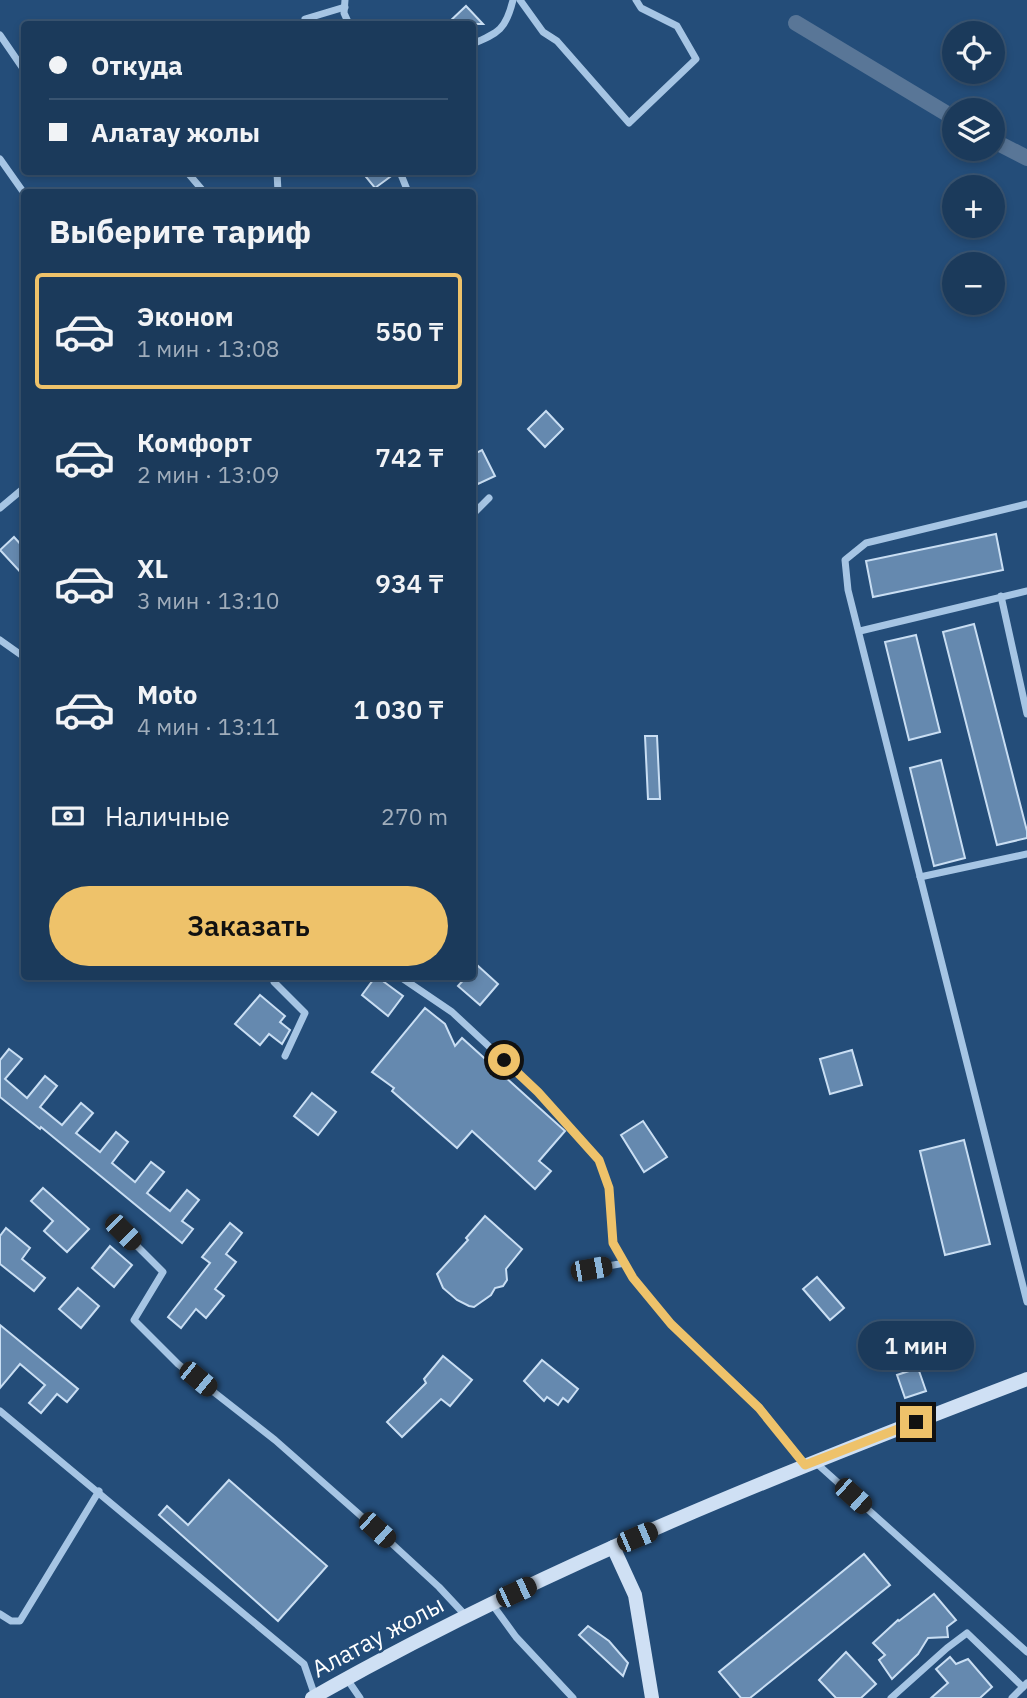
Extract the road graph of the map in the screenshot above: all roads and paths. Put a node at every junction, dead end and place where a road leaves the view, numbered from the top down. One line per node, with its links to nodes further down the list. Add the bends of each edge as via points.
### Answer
1 (513, 0): 7 (street, via 498,34)
2 (520, 0): 3 (street, via 543,32 557,41 629,123 696,59 677,26 641,8)
3 (636, 0)
4 (345, 4): 5 (street)
5 (305, 19)
6 (0, 35): 8 (street)
7 (476, 42)
8 (21, 66)
9 (0, 159): 11 (street)
10 (190, 175): 12 (street)
11 (21, 189)
12 (201, 189)
13 (21, 490): 16 (street)
14 (489, 498): 17 (street)
15 (1027, 504): 20 (street, via 866,543 845,560)
16 (0, 508)
17 (476, 511)
18 (1027, 591): 19 (street)
19 (1001, 596): 20 (street); 23 (street)
20 (860, 631): 25 (street)
21 (0, 640): 22 (street)
22 (21, 655)
23 (1027, 714)
24 (1027, 854): 25 (street)
25 (920, 877): 32 (street)
26 (275, 980): 28 (street, via 305,1013)
27 (405, 980): 30 (street, via 452,1012 538,1092 599,1160 609,1188 613,1243)
28 (285, 1056)
29 (123, 1232): 40 (street, via 163,1272 134,1320 178,1364 275,1440 367,1521)
30 (625, 1263): 31 (street); 35 (street, via 671,1324)
31 (591, 1269)
32 (1027, 1302)
33 (1027, 1379): 35 (main road)
34 (0, 1411): 36 (street)
35 (810, 1463): 37 (main road); 41 (street)
36 (99, 1492): 39 (street, via 20,1621); 44 (street, via 303,1664)
37 (613, 1547): 38 (main road); 48 (main road, via 635,1595)
38 (492, 1604): 40 (main road, Алатау жолы); 47 (street)
39 (0, 1614)
40 (466, 1616): 42 (main road, Алатау жолы)
41 (1027, 1652)
42 (346, 1678): 44 (main road, Алатау жолы); 46 (street)
43 (1025, 1685): 45 (street); 49 (street, via 967,1633)
44 (314, 1697)
45 (1014, 1697)
46 (360, 1698)
47 (573, 1698)
48 (652, 1698)
49 (891, 1698)

